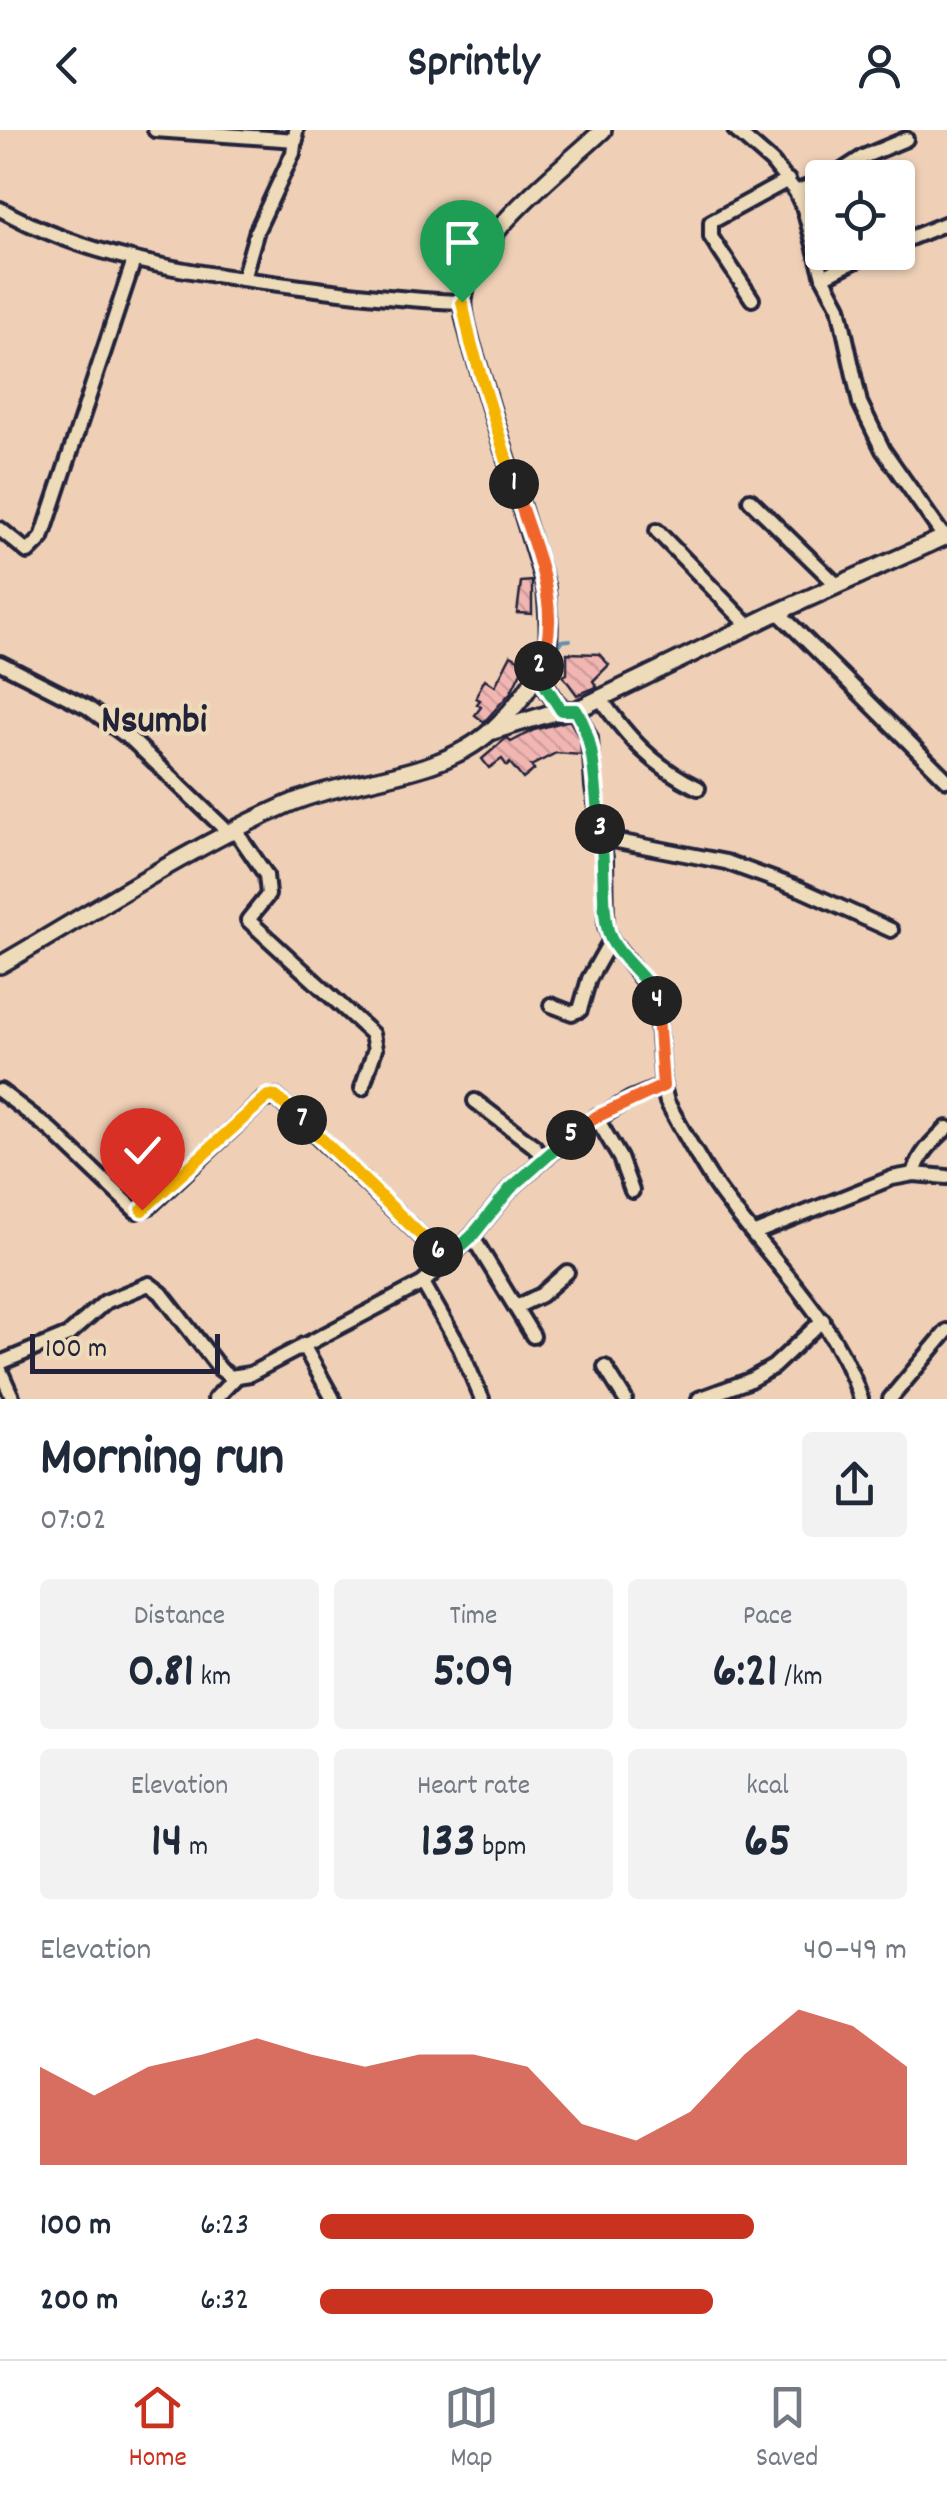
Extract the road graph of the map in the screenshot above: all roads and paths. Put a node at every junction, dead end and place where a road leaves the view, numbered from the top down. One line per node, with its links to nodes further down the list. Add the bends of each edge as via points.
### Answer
1 (155, 130): 4 (street)
2 (603, 130): 17 (street, via 495,231 469,270)
3 (735, 130): 8 (street)
4 (296, 135): 15 (street)
5 (906, 140): 6 (street)
6 (859, 160)
7 (805, 184): 8 (street)
8 (792, 186): 14 (street); 16 (street, via 711,222 711,237)
9 (0, 209): 12 (street, via 56,236)
10 (947, 223): 11 (street)
11 (915, 236)
12 (134, 260): 15 (street); 19 (street, via 42,538 28,552)
13 (836, 270): 14 (street)
14 (823, 276): 21 (street, via 840,307 860,403 883,450)
15 (242, 280): 17 (street)
16 (752, 299)
17 (462, 302): 26 (street, via 546,588 549,627)
18 (750, 500): 22 (street)
19 (0, 529)
20 (657, 530): 24 (street)
21 (945, 537): 22 (street)
22 (837, 585): 23 (street)
23 (778, 612): 24 (street); 30 (street)
24 (749, 626): 27 (street)
25 (0, 664): 32 (street, via 87,707)
26 (536, 671): 28 (street); 29 (street)
27 (600, 698): 28 (street); 31 (street, via 649,759)
28 (568, 710): 29 (street); 33 (street, via 590,738)
29 (490, 732): 32 (street, via 459,754 329,788)
30 (947, 780)
31 (698, 788)
32 (233, 832): 36 (street); 39 (street, via 266,875 268,895 248,920 372,1034 375,1049)
33 (602, 838): 34 (street, via 726,862); 35 (street)
34 (891, 930)
35 (611, 940): 37 (street, via 580,1010); 38 (street, via 656,997)
36 (0, 965)
37 (550, 1005)
38 (663, 1086): 42 (street); 48 (street, via 719,1190)
39 (362, 1088)
40 (0, 1091): 50 (street, via 136,1211 150,1206 263,1100 276,1097)
41 (475, 1101): 44 (street)
42 (596, 1117): 44 (street); 47 (street)
43 (947, 1128): 45 (street, via 927,1147)
44 (543, 1158): 49 (street)
45 (914, 1174): 46 (street); 48 (street)
46 (947, 1177)
47 (632, 1191)
48 (756, 1233): 54 (street)
49 (472, 1236): 50 (street); 53 (street)
50 (446, 1260): 52 (street)
51 (567, 1272): 53 (street)
52 (423, 1283): 57 (street); 64 (street)
53 (516, 1307): 56 (street)
54 (822, 1320): 66 (street, via 773,1368); 67 (street)
55 (947, 1331): 68 (street)
56 (532, 1336)
57 (303, 1345): 60 (street); 63 (street)
58 (0, 1367): 60 (street, via 68,1335 105,1302 149,1284 220,1370); 61 (street)
59 (605, 1367): 65 (street)
60 (237, 1376): 62 (street)
61 (13, 1399)
62 (215, 1399)
63 (333, 1399)
64 (482, 1399)
65 (626, 1399)
66 (699, 1399)
67 (861, 1399)
68 (890, 1399)

